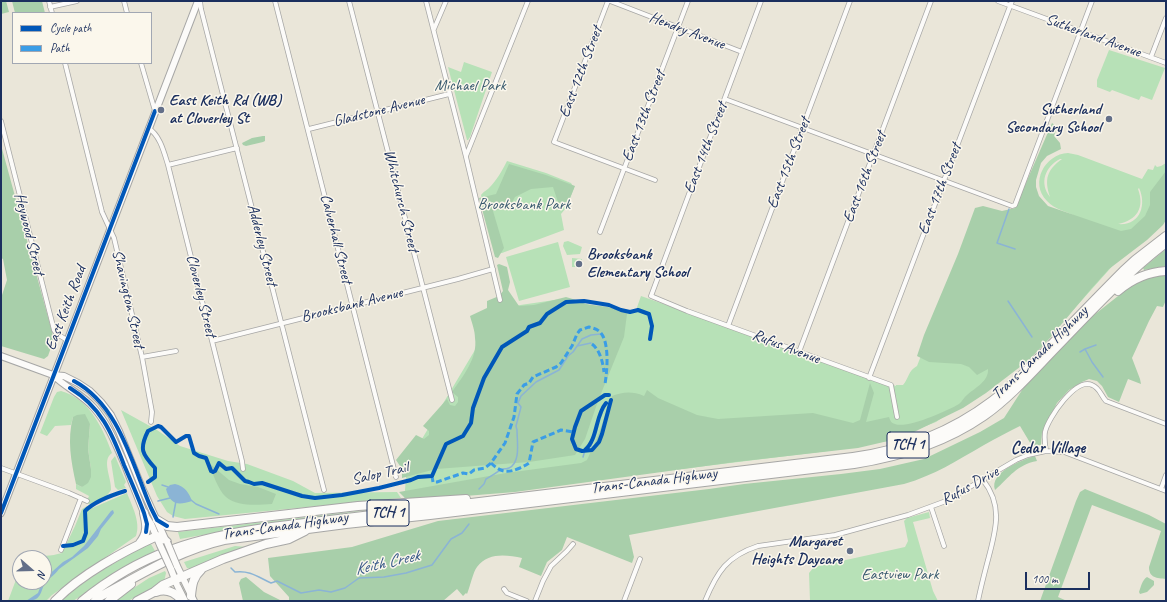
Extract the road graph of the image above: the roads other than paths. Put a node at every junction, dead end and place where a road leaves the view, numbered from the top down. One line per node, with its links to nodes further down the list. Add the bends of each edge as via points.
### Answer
1 (49, 1): 18 (street)
2 (77, 1): 18 (street)
3 (124, 1): 20 (street)
4 (199, 1): 32 (main road, East Keith Road); 38 (street, Adderley Street)
5 (275, 1): 36 (street, Calverhall Street)
6 (349, 1): 33 (street, Whitchurch Street)
7 (426, 1): 23 (street)
8 (446, 1): 23 (street)
9 (528, 1): 40 (street)
10 (609, 1): 22 (street, Hendry Avenue); 42 (street, East 12th Street, via 554,142)
11 (688, 1): 22 (street, East 13th Street)
12 (761, 1): 25 (street, East 14th Street)
13 (850, 1): 37 (street, East 15th Street)
14 (931, 1): 39 (street, East 16th Street)
15 (998, 1): 17 (street, Sutherland Avenue)
16 (1092, 1): 24 (street)
17 (1011, 3): 24 (street, Sutherland Avenue); 44 (street, East 17th Street)
18 (50, 7): 19 (street)
19 (52, 12)
20 (127, 12)
21 (1166, 18): 26 (street)
22 (678, 28): 25 (street, Hendry Avenue); 42 (street, East 13th Street)
23 (434, 30): 30 (street)
24 (1081, 31): 26 (street, Sutherland Avenue); 44 (street, via 1015,205)
25 (742, 52): 31 (street, East 14th Street)
26 (1151, 57): 27 (street, Sutherland Avenue)
27 (1166, 63)
28 (65, 64): 45 (street, Shavington Street, via 102,212)
29 (141, 64): 32 (street)
30 (449, 94): 33 (street, Gladstone Avenue); 40 (street)
31 (725, 99): 37 (street); 54 (street, East 14th Street)
32 (155, 111): 35 (main road, East Keith Road)
33 (378, 111): 36 (street, Gladstone Avenue); 53 (street, Whitchurch Street)
34 (1, 121): 60 (street, Heywood Street, via 54,330)
35 (148, 128): 41 (street, Cloverley Street, via 162,146); 45 (main road, East Keith Road)
36 (309, 129): 56 (street, Calverhall Street)
37 (803, 129): 39 (street); 59 (street, East 15th Street)
38 (237, 148): 41 (street); 58 (street, Adderley Street)
39 (873, 155): 44 (street); 63 (street, East 16th Street)
40 (466, 157): 51 (street)
41 (168, 164): 61 (street, Cloverley Street)
42 (624, 169): 43 (street); 46 (street, East 13th Street)
43 (655, 180)
44 (943, 181): 67 (street, East 17th Street)
45 (110, 228): 60 (main road, East Keith Road); 65 (street, Shavington Street)
46 (600, 232)
47 (1166, 232): 50 (highway)
48 (1166, 236): 50 (highway, Trans-Canada Highway / TCH 1)
49 (1166, 243): 57 (highway, Trans-Canada Highway / TCH 1, via 1139,264)
50 (1136, 260): 83 (highway, Trans-Canada Highway / TCH 1, via 1004,392 956,425 916,443 885,452 858,456)
51 (493, 268): 53 (street, Brooksbank Avenue); 55 (street)
52 (1166, 271): 57 (highway, via 1132,281)
53 (423, 288): 56 (street, Brooksbank Avenue); 68 (street, Whitchurch Street)
54 (650, 296): 59 (street, Rufus Avenue)
55 (500, 300)
56 (352, 305): 58 (street, Brooksbank Avenue); 77 (street, Calverhall Street)
57 (1091, 313): 89 (highway, Trans-Canada Highway / TCH 1, via 1019,386 990,411 947,437 902,454 854,464)
58 (282, 323): 61 (street, Brooksbank Avenue); 80 (street, Adderley Street)
59 (728, 326): 63 (street, Rufus Avenue)
60 (67, 340): 66 (main road, East Keith Road)
61 (212, 341): 74 (street, Cloverley Street)
62 (176, 351): 65 (street)
63 (799, 352): 67 (street, Rufus Avenue)
64 (1, 356): 66 (main road)
65 (142, 357): 70 (street, Shavington Street, via 152,412)
66 (54, 375): 75 (main road, East Keith Road); 87 (main road, via 62,384 87,401 105,422); 88 (main road, via 64,376 90,391 111,415)
67 (869, 378): 69 (street, Rufus Avenue, via 891,385)
68 (452, 400)
69 (897, 417)
70 (151, 422)
71 (1166, 424): 72 (street, via 1106,401 1095,386 1084,384 1063,401 1050,420 1045,434)
72 (1046, 451): 78 (street, Rufus Drive, via 1016,460); 79 (street, Rufus Drive, via 1064,452)
73 (1, 468): 75 (street)
74 (243, 469)
75 (16, 474): 82 (street); 86 (main road, East Keith Road)
76 (1166, 475): 79 (street)
77 (396, 477)
78 (983, 480): 85 (street, Rufus Drive); 112 (street, via 991,492 995,505 996,527)
79 (1161, 488): 81 (street, Rufus Drive)
80 (324, 490)
81 (1166, 491)
82 (81, 498): 84 (street); 95 (street)
83 (505, 499): 88 (highway, via 484,497 358,506 177,528); 104 (highway, Trans-Canada Highway / TCH 1, via 272,527 207,538 142,562 112,579)
84 (87, 501)
85 (931, 507): 94 (street, Rufus Drive); 111 (street, Rufus Drive, via 835,535 750,549 728,561)
86 (1, 513)
87 (144, 514): 90 (main road); 91 (highway, via 146,532)
88 (157, 520): 92 (main road)
89 (311, 528): 97 (highway, via 289,539 242,552); 98 (highway, Trans-Canada Highway / TCH 1, via 209,543)
90 (157, 536): 91 (highway); 92 (highway, via 162,538)
91 (140, 543): 103 (highway, via 83,577)
92 (164, 544): 99 (main road, bridge, via 177,566); 99 (main road, bridge, via 171,569)
93 (573, 544): 109 (street, via 551,566)
94 (944, 546)
95 (62, 550)
96 (640, 559): 110 (street)
97 (203, 568): 99 (highway); 102 (highway, via 196,575)
98 (149, 570): 105 (highway, TCH 1); 106 (highway)
99 (179, 578): 101 (highway); 102 (main road, via 177,585)
100 (504, 589): 108 (street, via 506,593)
101 (154, 592): 102 (highway, via 167,590); 107 (highway)
102 (188, 600)
103 (55, 601)
104 (82, 601)
105 (95, 601)
106 (109, 601)
107 (137, 601)
108 (527, 601)
109 (535, 601)
110 (624, 601)
111 (705, 601)
112 (978, 601)

